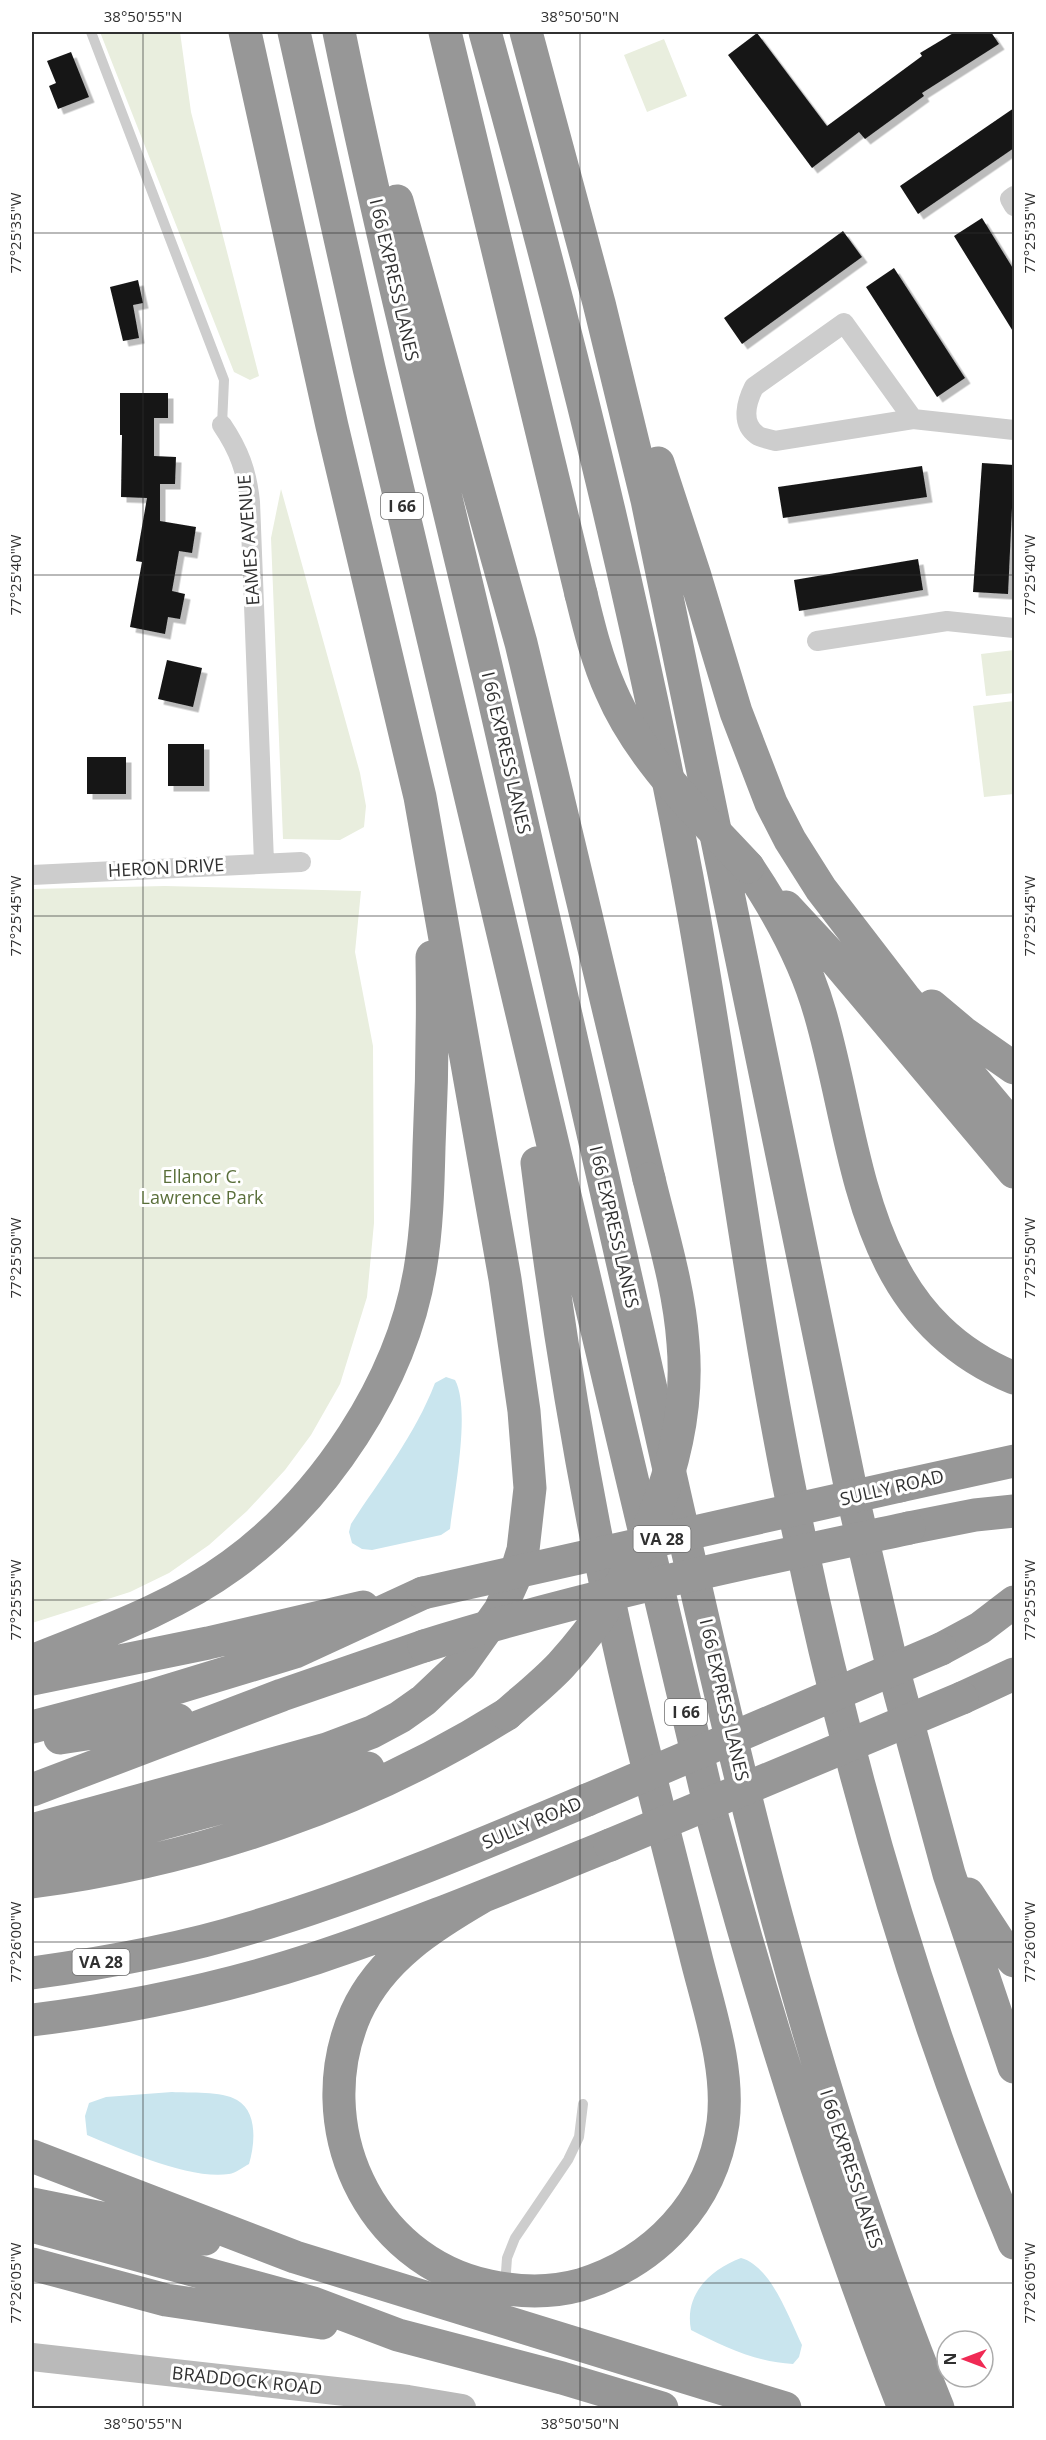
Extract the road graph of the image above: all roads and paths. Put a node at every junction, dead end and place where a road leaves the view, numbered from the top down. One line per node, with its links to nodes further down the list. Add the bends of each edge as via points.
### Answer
1 (91, 32): 14 (lane, EAMES AVENUE, via 224,380)
2 (245, 32): 18 (highway, via 329,415)
3 (294, 32): 24 (highway, I 66)
4 (320, 32): 25 (highway, via 506,834)
5 (339, 32): 25 (highway, I 66 EXPRESS LANES)
6 (350, 32): 40 (highway, bridge, via 524,653 677,1300 684,1345 684,1392 672,1461 649,1526 601,1614 560,1666)
7 (445, 32): 22 (highway, bridge, via 581,594 611,691 656,764 748,867)
8 (484, 32): 57 (highway, via 590,435 658,734 695,923 785,1462 839,1710 910,1958 960,2104)
9 (526, 32): 12 (highway)
10 (1014, 196): 11 (street, via 1010,199)
11 (1014, 206)
12 (582, 237): 23 (highway, via 753,759 790,840 821,889); 44 (highway, via 657,545 867,1563)
13 (913, 420): 13 (street, via 775,441 757,435 748,422 746,403 754,387 844,323); 15 (street)
14 (222, 425): 19 (street, EAMES AVENUE, via 241,457 250,502)
15 (1014, 430)
16 (1014, 628): 17 (street, via 947,621)
17 (817, 641)
18 (412, 762): 36 (highway, via 411,801 432,951 430,1126 426,1229 420,1271 412,1306 390,1365 362,1421 329,1468 288,1515 232,1565 156,1609); 45 (highway, via 490,1193 524,1411 530,1488 523,1550 514,1579 500,1610 461,1665 424,1700 372,1732 327,1749)
19 (264, 862): 20 (street, HERON DRIVE); 21 (street, HERON DRIVE)
20 (301, 862)
21 (32, 875)
22 (800, 935): 28 (highway); 29 (highway, via 865,1204 888,1259 919,1306 946,1335 983,1362)
23 (862, 941): 26 (highway, via 937,1011); 27 (highway)
24 (518, 1000): 60 (highway, via 571,1404 624,1667 716,2038 724,2104 719,2144 705,2183 677,2225 657,2245 632,2263 575,2286); 66 (highway, I 66, via 681,1694 743,1934 806,2141)
25 (568, 1027): 67 (highway, I 66 EXPRESS LANES, via 791,1974 847,2160)
26 (1014, 1068)
27 (1014, 1128)
28 (1014, 1172)
29 (1014, 1378)
30 (1014, 1461): 32 (highway, SULLY ROAD / VA 28, bridge)
31 (1014, 1510): 39 (highway, bridge, via 909,1528 590,1599 424,1646)
32 (423, 1593): 38 (highway, SULLY ROAD / VA 28); 41 (highway, via 295,1652)
33 (1014, 1602): 35 (highway, via 980,1628)
34 (1014, 1618): 35 (highway, SULLY ROAD / VA 28)
35 (941, 1649): 50 (highway, SULLY ROAD / VA 28, bridge, via 444,1860 328,1903 171,1949)
36 (32, 1661)
37 (1014, 1674): 48 (highway, bridge)
38 (32, 1679)
39 (282, 1695): 42 (highway, via 177,1720); 43 (highway)
40 (507, 1714): 46 (highway, via 433,1747 356,1773 134,1831); 47 (highway, via 390,1779 298,1816 153,1860)
41 (32, 1727)
42 (32, 1742)
43 (32, 1790)
44 (934, 1822): 49 (highway, via 956,1872); 52 (highway)
45 (32, 1830)
46 (32, 1851)
47 (32, 1882)
48 (482, 1897): 51 (highway, via 316,1958 247,1978 134,2004); 60 (highway, via 422,1934 396,1956 375,1982 347,2039 339,2101 350,2162 379,2217 398,2238 440,2270)
49 (1014, 1961)
50 (32, 1973)
51 (32, 2020)
52 (1014, 2067)
53 (583, 2104): 60 (lane, via 579,2137 568,2160 515,2238 507,2258)
54 (32, 2156): 58 (highway)
55 (32, 2204): 58 (highway)
56 (32, 2226): 61 (highway, via 313,2303)
57 (1012, 2235)
58 (295, 2257): 65 (highway)
59 (32, 2264): 61 (highway, via 166,2301)
60 (505, 2289)
61 (398, 2335): 64 (highway)
62 (32, 2357): 63 (main road, BRADDOCK ROAD, via 396,2397)
63 (462, 2409)
64 (662, 2409)
65 (785, 2409)
66 (904, 2409)
67 (938, 2409)

